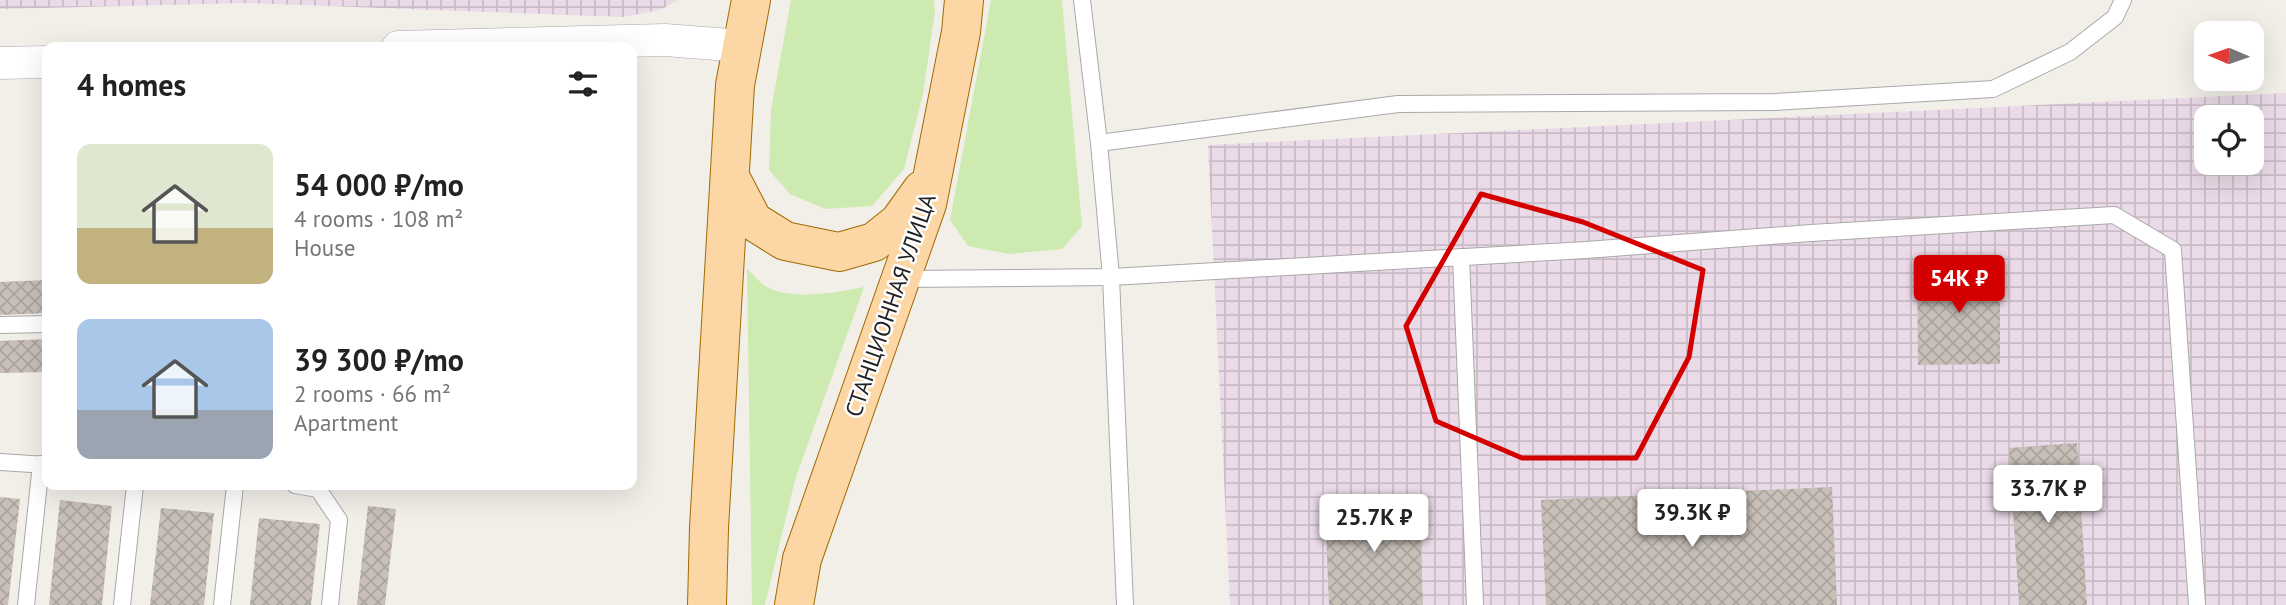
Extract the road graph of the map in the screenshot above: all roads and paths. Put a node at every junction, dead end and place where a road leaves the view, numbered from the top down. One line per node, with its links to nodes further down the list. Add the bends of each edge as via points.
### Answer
1 (751, 0): 6 (main road)
2 (964, 0): 11 (main road, СТАНЦИОННАЯ УЛИЦА)
3 (1082, 0): 9 (lane)
4 (2123, 0): 9 (lane, via 2115,17 2070,52 1993,89 1775,102 1398,104)
5 (594, 42): 6 (street, via 665,40)
6 (742, 46): 10 (main road)
7 (0, 62): 8 (street)
8 (42, 62)
9 (1098, 143): 13 (lane)
10 (730, 177): 11 (main road, via 753,221 785,241 839,252 874,242 899,222); 27 (main road)
11 (932, 178): 14 (main road, СТАНЦИОННАЯ УЛИЦА)
12 (1461, 257): 13 (lane); 30 (lane); 31 (lane, via 2114,215 2173,250)
13 (1111, 277): 14 (lane); 29 (lane)
14 (901, 279): 28 (main road, СТАНЦИОННАЯ УЛИЦА, via 802,559)
15 (42, 324): 16 (lane)
16 (0, 325)
17 (0, 462): 18 (lane)
18 (42, 464)
19 (42, 480): 23 (lane)
20 (134, 490): 24 (lane)
21 (234, 490): 25 (lane)
22 (321, 490): 26 (lane, via 339,520)
23 (26, 605)
24 (122, 605)
25 (222, 605)
26 (330, 605)
27 (707, 605)
28 (794, 605)
29 (1125, 605)
30 (1475, 605)
31 (2197, 605)

